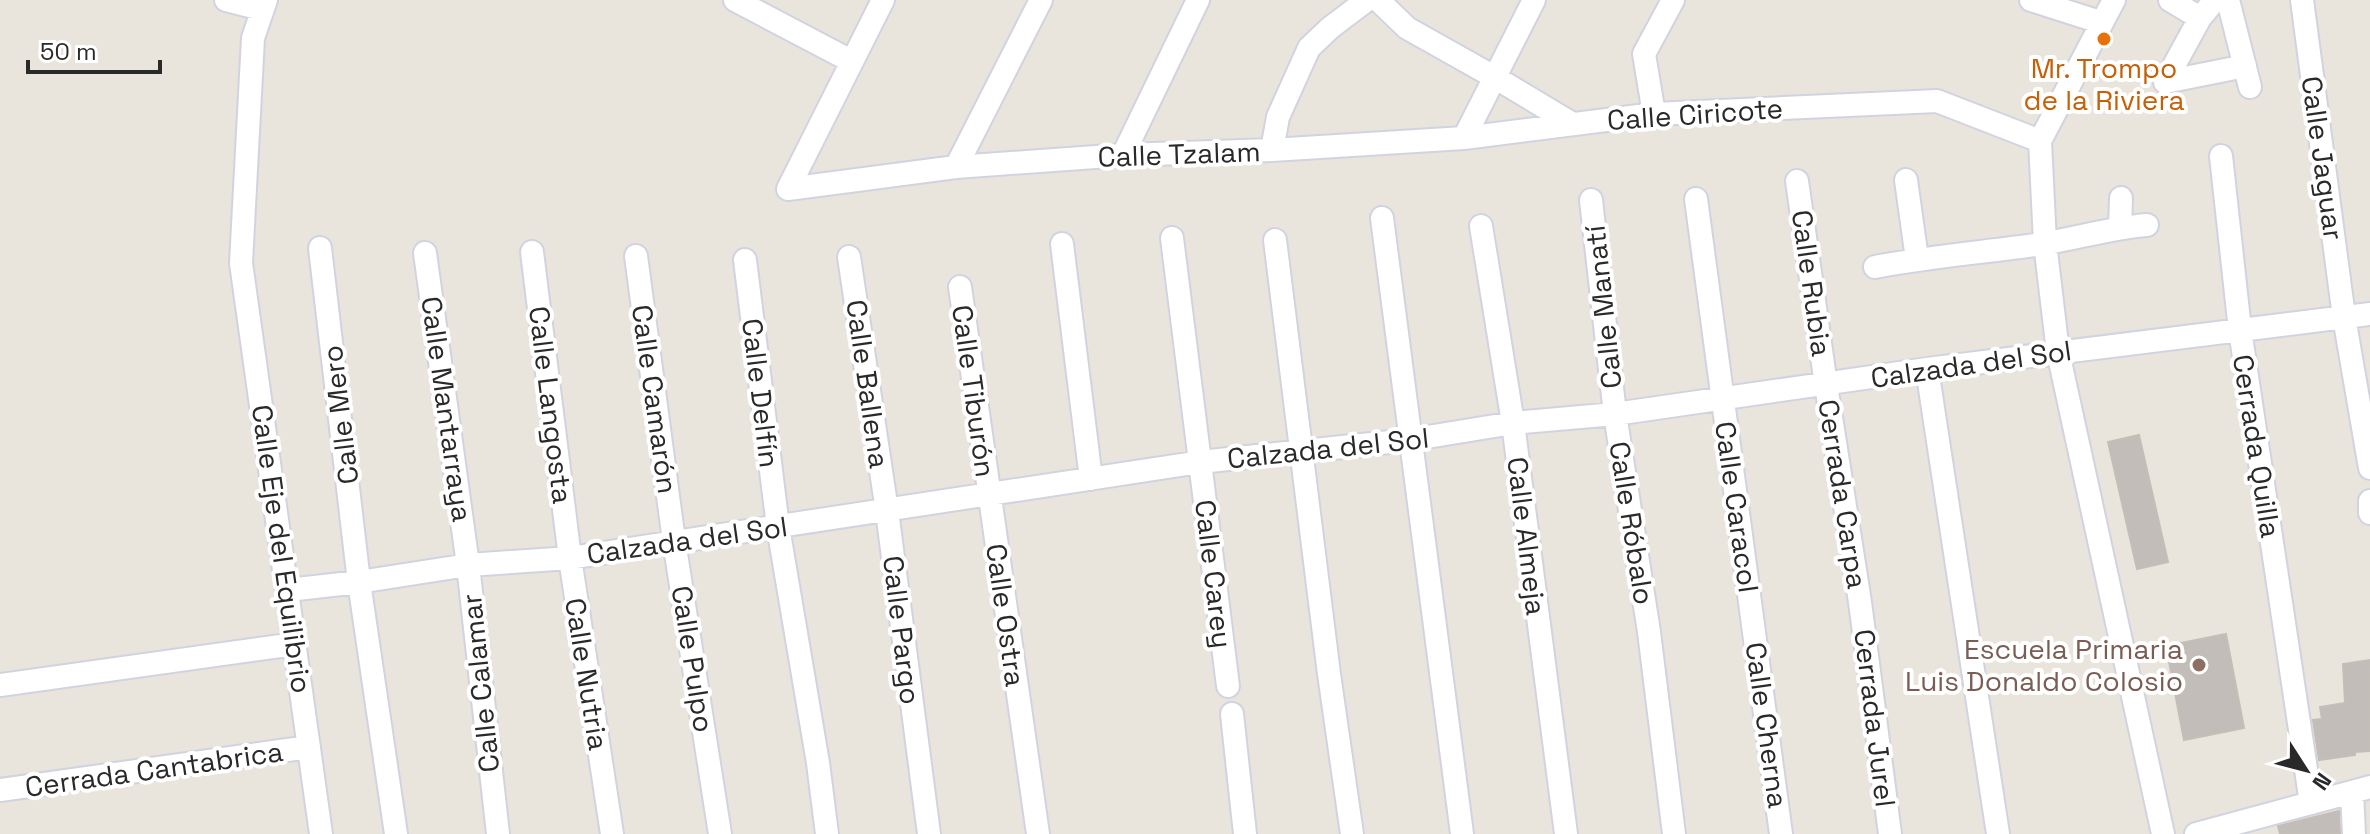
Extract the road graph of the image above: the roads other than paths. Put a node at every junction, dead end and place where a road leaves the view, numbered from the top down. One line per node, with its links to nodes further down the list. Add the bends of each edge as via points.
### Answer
1 (226, 0): 16 (street)
2 (735, 0): 19 (street)
3 (883, 0): 19 (street)
4 (1041, 0): 28 (street)
5 (1198, 0): 26 (street)
6 (1367, 0): 25 (street, via 1309,48 1278,117)
7 (1378, 0): 20 (street, Calle Ciricote, via 1407,28)
8 (1534, 0): 20 (street)
9 (1673, 0): 21 (street, via 1644,54)
10 (2031, 0): 18 (street)
11 (2114, 0): 18 (street)
12 (2170, 0): 17 (street)
13 (2215, 0): 17 (street)
14 (2228, 0): 17 (street, via 2247,77 2165,82)
15 (2302, 0): 52 (street, Calle Jaguar)
16 (264, 4): 74 (street, Calle Eje del Equilibrio, via 253,38 241,263)
17 (2200, 18)
18 (2100, 22): 24 (street)
19 (851, 61): 28 (street, Calle Tzalam, via 788,189)
20 (1496, 78): 22 (street, Calle Ciricote); 23 (street)
21 (1654, 114): 22 (street, Calle Ciricote); 24 (street, Calle Ciricote, via 1937,101)
22 (1571, 123): 23 (street, Calle Tzalam)
23 (1464, 138): 25 (street, Calle Tzalam)
24 (2040, 141): 40 (street)
25 (1272, 150): 26 (street, Calle Tzalam)
26 (1123, 155): 28 (street, Calle Tzalam)
27 (2221, 156): 53 (street, Cerrada Quilla)
28 (956, 167)
29 (1906, 180): 47 (street)
30 (1797, 181): 56 (street, Calle Rubia)
31 (2121, 198): 37 (street)
32 (1696, 199): 57 (street, Calle Caracol)
33 (1591, 200): 58 (street, Calle Manatí)
34 (1382, 218): 60 (street)
35 (2147, 225): 37 (street)
36 (1481, 226): 59 (street, Calle Almeja)
37 (2120, 228): 40 (street)
38 (1172, 238): 62 (street, Calle Carey)
39 (1275, 240): 61 (street)
40 (2045, 243): 47 (street); 54 (street)
41 (1062, 244): 64 (street)
42 (320, 248): 73 (street, Calle Mero)
43 (532, 252): 71 (street, Calle Langosta)
44 (425, 253): 72 (street, Calle Mantarraya)
45 (636, 256): 70 (street, Calle Camarón)
46 (849, 257): 67 (street, Calle Ballena)
47 (1917, 259): 49 (street)
48 (745, 260): 69 (street, Calle Delfín)
49 (1875, 267)
50 (960, 287): 65 (street, Calle Tiburón)
51 (2370, 314): 52 (street, Calzada del Sol)
52 (2344, 317): 53 (street, Calzada del Sol); 63 (street, Calle Jaguar)
53 (2240, 330): 54 (street, Calzada del Sol); 84 (street, Cerrada Quilla)
54 (2058, 352): 55 (street, Calzada del Sol); 101 (street)
55 (1927, 369): 56 (street, Calzada del Sol); 100 (street)
56 (1826, 385): 57 (street, Calzada del Sol); 75 (street, Cerrada Carpa)
57 (1722, 399): 58 (street, Calzada del Sol); 76 (street, Calle Caracol)
58 (1615, 414): 59 (street, Calzada del Sol); 97 (street, Calle Róbalo)
59 (1513, 423): 60 (street, Calzada del Sol); 96 (street, Calle Almeja)
60 (1409, 440): 61 (street, Calzada del Sol); 95 (street)
61 (1302, 452): 62 (street, Calzada del Sol); 94 (street)
62 (1200, 462): 64 (street, Calzada del Sol); 79 (street, Calle Carey)
63 (2370, 468)
64 (1091, 479): 65 (street, Calzada del Sol)
65 (989, 494): 67 (street, Calzada del Sol); 92 (street, Calle Ostra)
66 (2370, 501): 68 (street)
67 (887, 511): 69 (street, Calzada del Sol); 91 (street, Calle Pargo)
68 (2370, 513)
69 (778, 527): 70 (street, Calzada del Sol); 90 (street, Calle Delfín)
70 (674, 541): 71 (street, Calzada del Sol); 89 (street, Calle Pulpo)
71 (570, 558): 72 (street, Calzada del Sol); 88 (street, Calle Nutria)
72 (468, 565): 73 (street, Calzada del Sol); 87 (street, Calle Calamar)
73 (359, 582): 74 (street, Calzada del Sol); 85 (street, Calle Mero)
74 (288, 590): 77 (street, Calle Eje del Equilibrio)
75 (1860, 602): 99 (street, Cerrada Jurel)
76 (1752, 616): 98 (street, Calle Cherna)
77 (295, 644): 78 (street); 81 (street, Calle Eje del Equilibrio)
78 (0, 685)
79 (1228, 686)
80 (1232, 714): 93 (street)
81 (309, 747): 83 (street, Cerrada Cantabrica); 86 (street, Calle Eje del Equilibrio)
82 (2361, 789): 84 (street); 103 (street)
83 (0, 790)
84 (2311, 803): 102 (street)
85 (395, 825)
86 (321, 834)
87 (498, 834)
88 (612, 834)
89 (720, 834)
90 (827, 834)
91 (929, 834)
92 (1038, 834)
93 (1245, 834)
94 (1352, 834)
95 (1462, 834)
96 (1566, 834)
97 (1674, 834)
98 (1781, 834)
99 (1890, 834)
100 (1998, 834)
101 (2163, 834)
102 (2196, 834)
103 (2354, 834)

